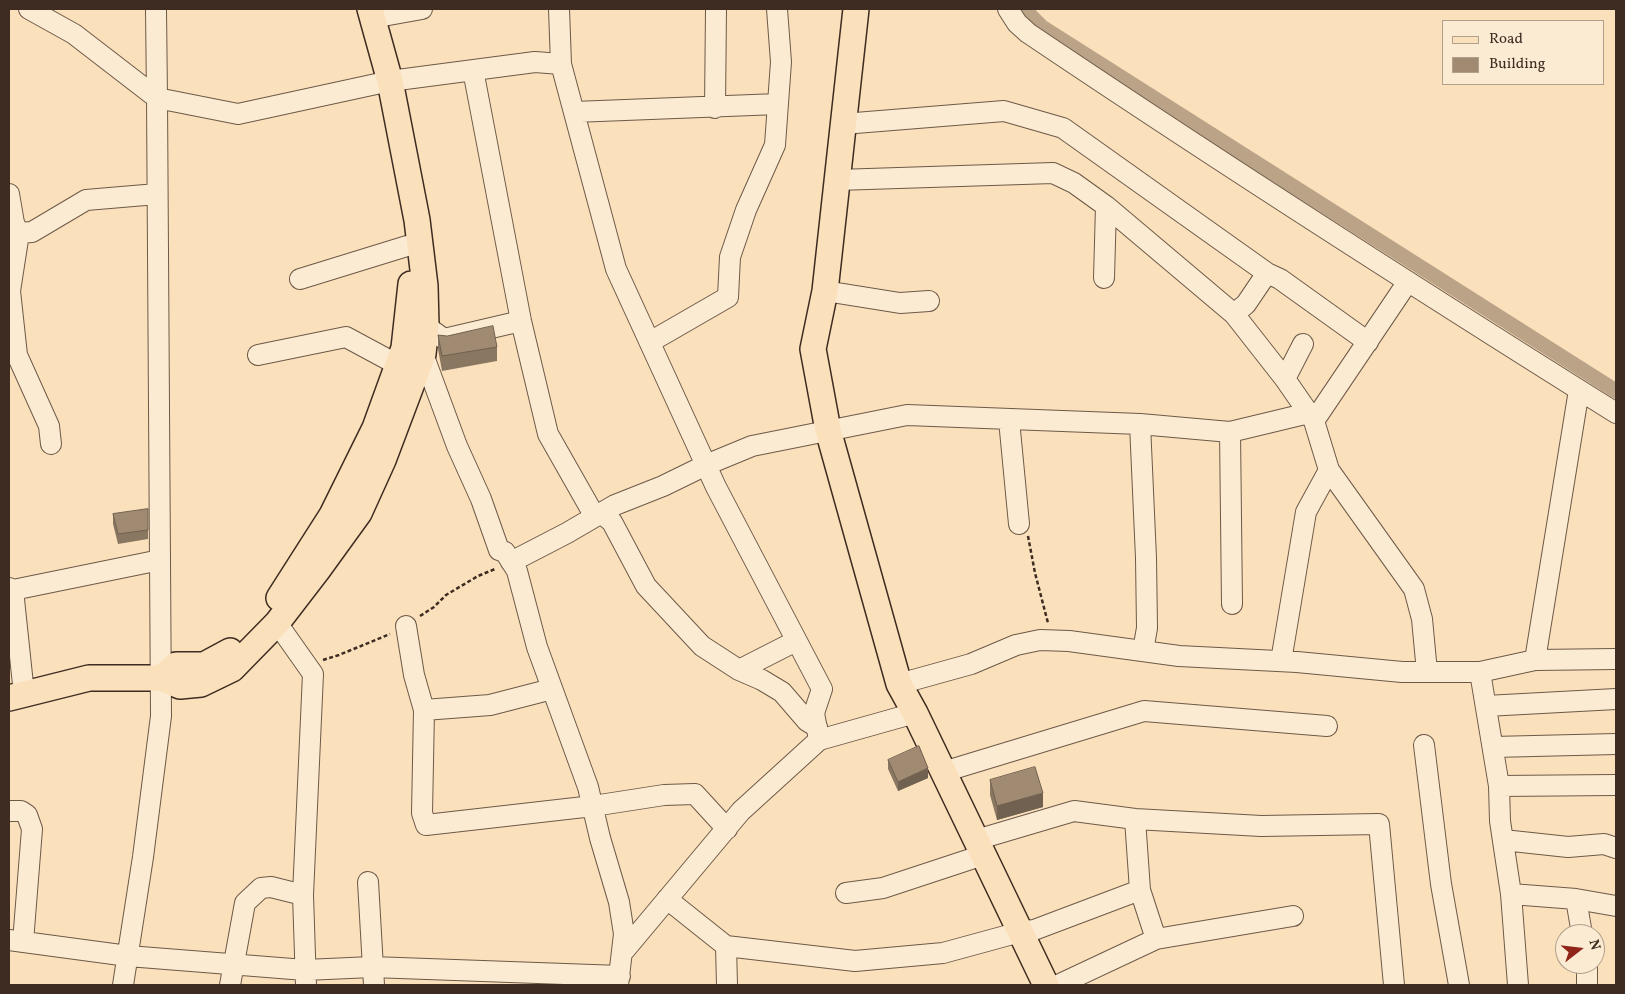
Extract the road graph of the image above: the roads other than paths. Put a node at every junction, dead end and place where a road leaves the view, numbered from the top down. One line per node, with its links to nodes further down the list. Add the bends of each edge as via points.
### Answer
1 (29, 9): 13 (street, via 74,34)
2 (156, 9): 13 (street)
3 (422, 9): 9 (street)
4 (559, 9): 10 (street)
5 (716, 9): 15 (street)
6 (776, 9): 14 (street, via 781,62)
7 (856, 9): 17 (main road)
8 (1008, 9): 27 (street, via 1028,33)
9 (365, 12): 12 (main road)
10 (561, 64): 11 (street, via 535,62); 16 (street)
11 (473, 70): 12 (street); 31 (street)
12 (384, 82): 13 (street, via 238,114); 23 (main road); 32 (main road, via 417,220)
13 (157, 98): 20 (street)
14 (778, 104): 15 (street); 33 (street, via 775,145 746,210 730,257 728,297)
15 (715, 108): 16 (street)
16 (574, 112): 33 (street, via 616,269)
17 (843, 124): 18 (main road); 24 (street, via 1004,111 1063,128)
18 (837, 180): 21 (street, via 1053,173 1074,183); 28 (main road)
19 (9, 194): 22 (street)
20 (157, 194): 22 (street, via 86,200 32,232); 52 (street)
21 (1106, 206): 25 (street); 30 (street)
22 (19, 233): 47 (street, via 10,291 17,355 49,426)
23 (407, 246): 26 (street); 38 (main road, via 411,279 404,348)
24 (1267, 274): 30 (street, via 1246,304); 34 (street, via 1280,279)
25 (1104, 278)
26 (300, 279)
27 (1407, 283): 34 (street); 40 (street)
28 (824, 291): 29 (street, via 900,303); 45 (main road, via 813,349)
29 (928, 301)
30 (1234, 314): 39 (street)
31 (521, 321): 32 (street, via 444,339); 50 (street, via 548,434 594,516)
32 (426, 326): 36 (main road)
33 (650, 342): 48 (street)
34 (1368, 342): 42 (street)
35 (1303, 344): 39 (street)
36 (423, 354): 53 (street, via 493,536 499,550 505,552); 56 (main road, via 359,513)
37 (258, 355): 38 (street, via 346,337)
38 (398, 365): 66 (main road, via 375,428 332,515 274,605 231,651 204,665 176,665)
39 (1286, 379): 42 (street)
40 (1580, 390): 41 (street); 61 (street)
41 (1616, 413)
42 (1311, 417): 46 (street); 49 (street)
43 (1008, 420): 44 (street); 45 (street, via 907,415); 51 (street)
44 (1140, 424): 46 (street); 59 (street, via 1147,628)
45 (828, 430): 48 (street, via 752,446); 67 (main road)
46 (1230, 432): 55 (street)
47 (51, 444)
48 (706, 465): 50 (street); 58 (street)
49 (1329, 470): 62 (street, via 1306,512); 64 (street, via 1414,588 1422,619)
50 (601, 513): 53 (street); 63 (street, via 612,522 646,586 702,646)
51 (1023, 527)
52 (160, 560): 54 (street); 66 (street)
53 (511, 562): 68 (street)
54 (11, 589): 69 (street)
55 (1232, 604)
56 (278, 623): 66 (main road, via 232,669 201,684 180,686); 93 (street, via 313,674)
57 (406, 626): 72 (street)
58 (796, 641): 63 (street); 75 (street, via 822,688 814,713)
59 (1143, 651): 62 (street); 67 (street, via 1040,640)
60 (1616, 659): 61 (street)
61 (1535, 660): 65 (street)
62 (1281, 661): 64 (street)
63 (739, 670): 75 (street, via 782,692)
64 (1427, 672): 65 (street)
65 (1480, 672): 71 (street)
66 (161, 678): 69 (main road, via 89,678); 104 (street, via 161,716)
67 (899, 684): 73 (main road)
68 (552, 689): 72 (street, via 490,705); 82 (street)
69 (16, 696)
70 (1616, 699): 71 (street)
71 (1486, 706): 78 (street)
72 (424, 710): 82 (street, via 422,814 426,825)
73 (915, 713): 75 (street); 79 (main road)
74 (1327, 726): 79 (street, via 1144,711)
75 (818, 734): 85 (street)
76 (1616, 744): 78 (street)
77 (1424, 745): 115 (street)
78 (1493, 747): 81 (street)
79 (943, 772): 87 (main road)
80 (1616, 785): 81 (street)
81 (1499, 786): 86 (street)
82 (593, 806): 85 (street, via 664,794 695,794); 103 (street, via 619,902)
83 (9, 811): 101 (street, via 21,811 27,815 32,829)
84 (1135, 820): 87 (street, via 1074,811); 90 (street); 114 (street, via 1261,826 1379,824)
85 (727, 829): 94 (street)
86 (1503, 840): 88 (street, via 1568,847 1604,844); 92 (street)
87 (980, 848): 91 (street, via 883,888); 99 (main road)
88 (1616, 848)
89 (368, 882): 106 (street)
90 (1140, 890): 99 (street, via 1034,930); 100 (street)
91 (846, 893)
92 (1511, 894): 95 (street); 116 (street)
93 (303, 895): 105 (street, via 271,886 261,888 245,903); 107 (street)
94 (667, 899): 102 (street); 103 (street)
95 (1576, 899): 96 (street); 98 (street)
96 (1616, 906)
97 (1293, 916): 100 (street)
98 (1580, 924)
99 (1020, 932): 102 (street, via 943,952 855,961); 112 (main road)
100 (1156, 939): 113 (street)
101 (16, 941): 104 (street)
102 (726, 946): 111 (street)
103 (623, 952): 108 (street)
104 (128, 956): 105 (street); 109 (street)
105 (234, 965): 107 (street); 110 (street)
106 (373, 976): 107 (street); 108 (street)
107 (305, 978)
108 (619, 981)
109 (123, 985)
110 (230, 985)
111 (727, 985)
112 (1046, 985)
113 (1058, 985)
114 (1394, 985)
115 (1458, 985)
116 (1518, 985)

